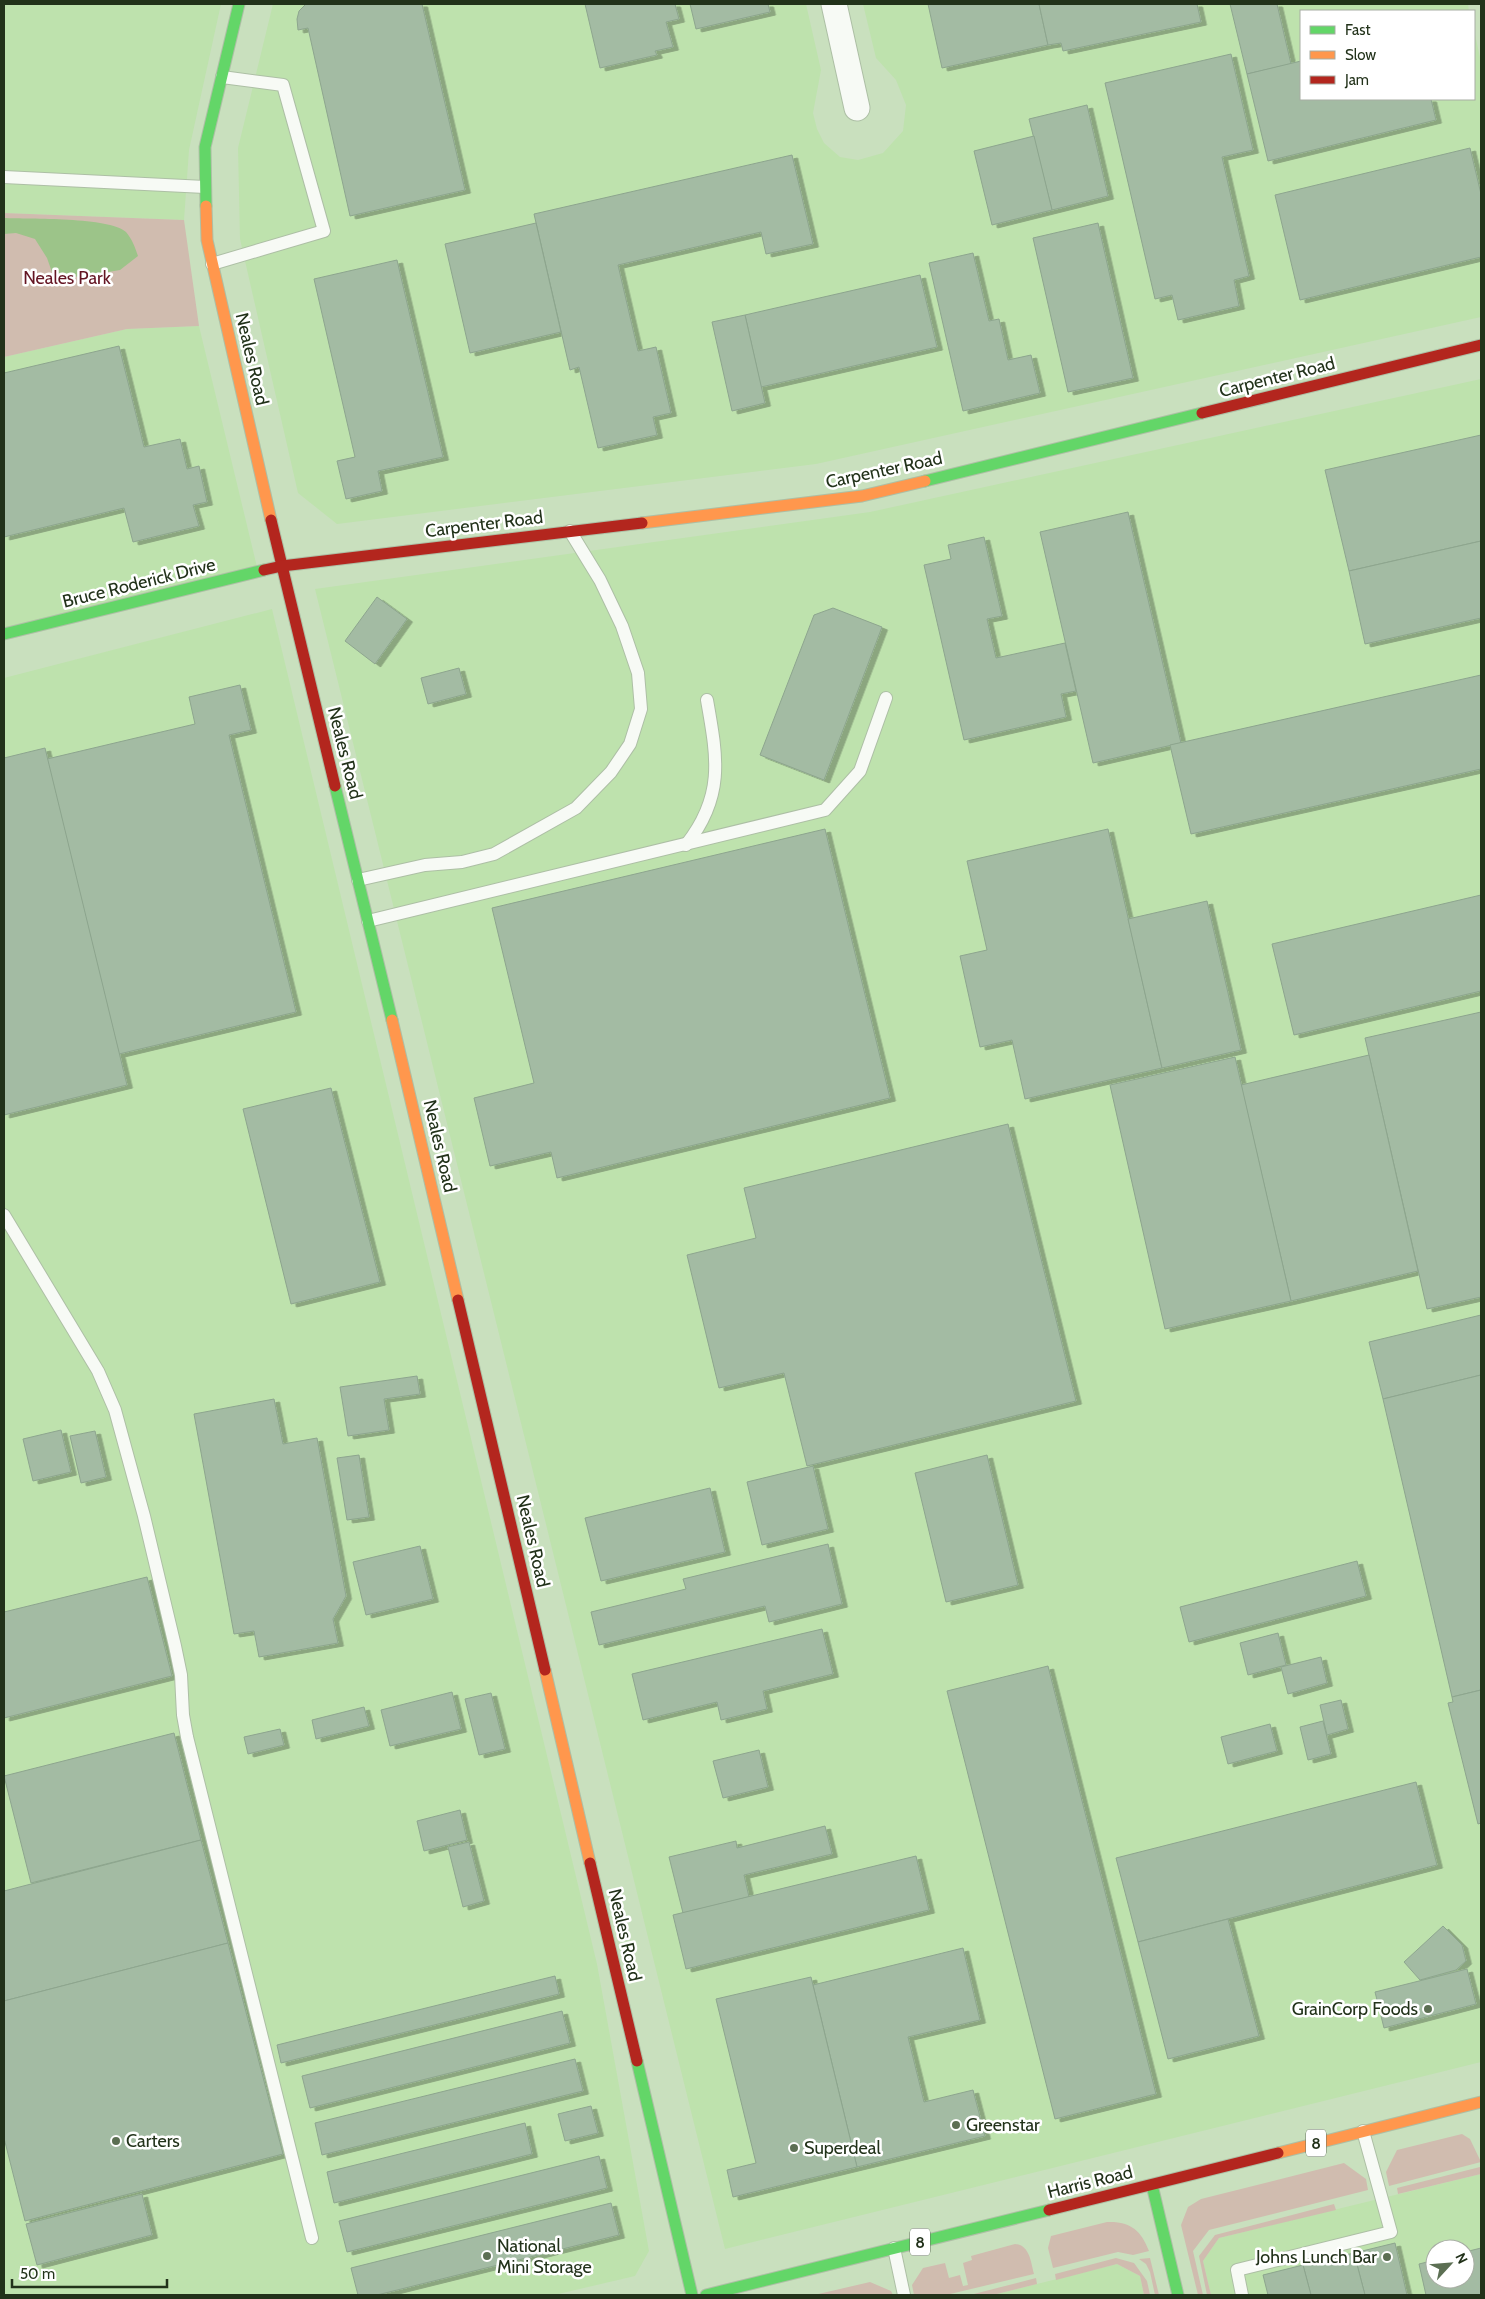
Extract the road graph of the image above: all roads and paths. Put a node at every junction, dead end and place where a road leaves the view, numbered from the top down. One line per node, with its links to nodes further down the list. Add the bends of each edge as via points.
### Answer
1 (239, 4): 3 (street, Neales Road)
2 (834, 4): 4 (street)
3 (222, 77): 6 (street, Neales Road, via 205,146); 7 (lane, via 283,86 324,231)
4 (857, 108)
5 (4, 177): 6 (lane)
6 (204, 187): 7 (street, Neales Road)
7 (212, 264): 10 (street, Neales Road)
8 (1481, 345): 9 (street, Carpenter Road, via 862,496)
9 (570, 531): 10 (street, Carpenter Road); 15 (lane, via 622,626 638,673 641,709 630,744 611,772 576,808 494,854)
10 (282, 566): 11 (street, Bruce Roderick Drive); 15 (street, Neales Road)
11 (4, 634)
12 (886, 698): 14 (lane, via 860,771 825,810)
13 (708, 700): 14 (lane, via 717,754 712,797 700,827)
14 (686, 845): 16 (lane)
15 (358, 880): 16 (street, Neales Road)
16 (368, 921): 24 (street, Neales Road)
17 (4, 1215): 21 (lane, via 63,1312 116,1410 181,1675 184,1726)
18 (1481, 2102): 19 (street, Harris Road / 8)
19 (1363, 2131): 20 (street, Harris Road / 8); 28 (lane, via 1391,2232 1237,2270)
20 (1152, 2184): 22 (street, Harris Road / 8); 27 (street)
21 (312, 2238)
22 (894, 2248): 23 (street, Harris Road / 8); 26 (lane)
23 (736, 2292): 25 (street, Harris Road / 8)
24 (692, 2295)
25 (706, 2295)
26 (904, 2295)
27 (1178, 2295)
28 (1242, 2295)

